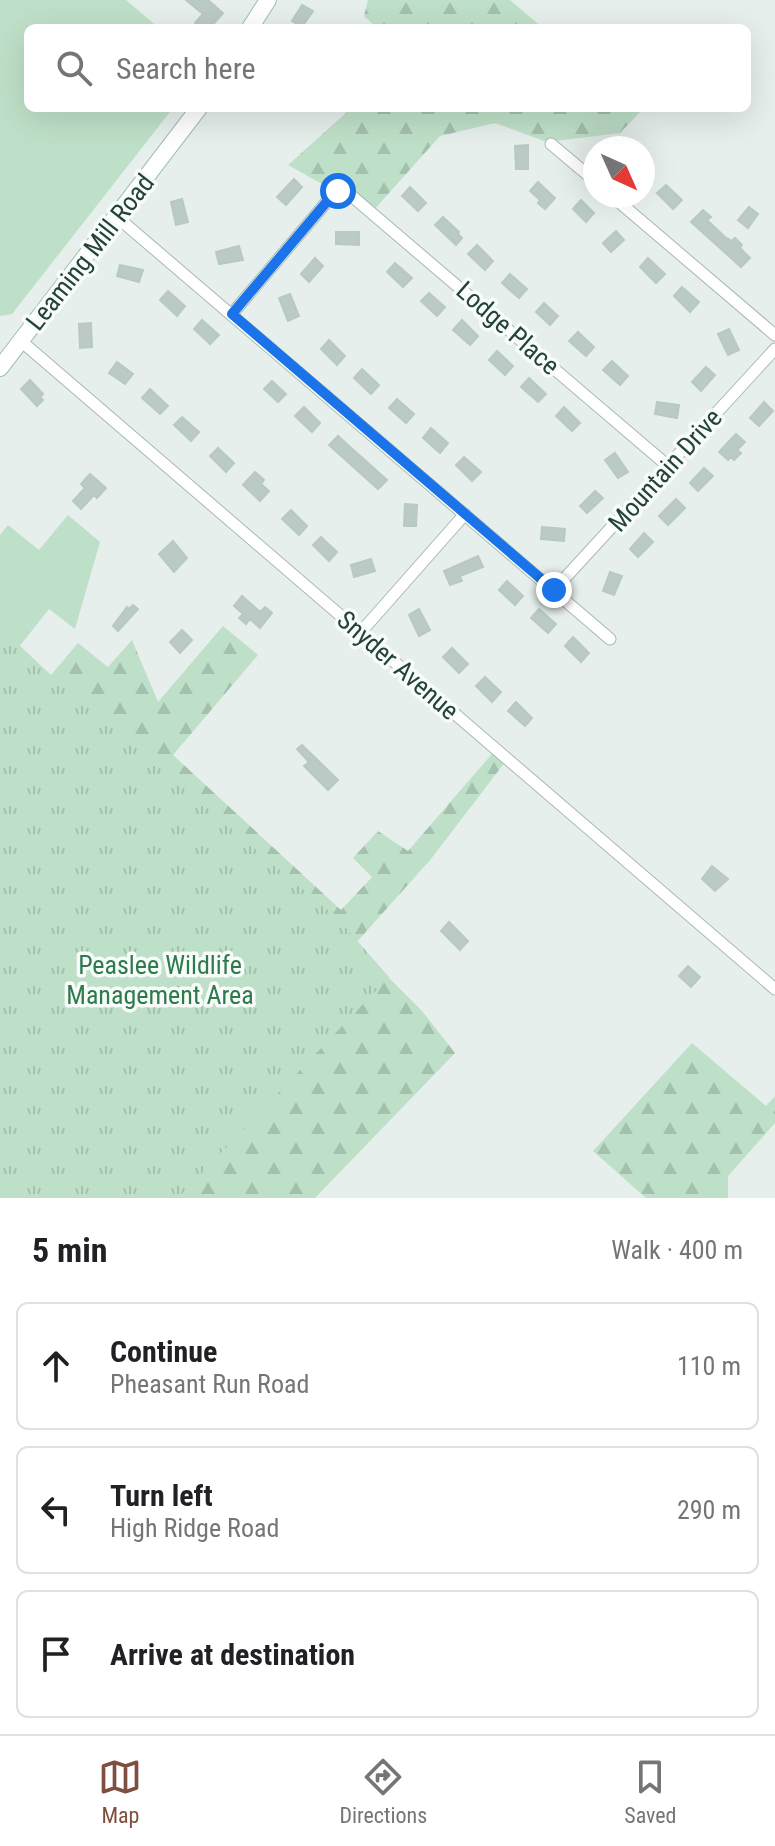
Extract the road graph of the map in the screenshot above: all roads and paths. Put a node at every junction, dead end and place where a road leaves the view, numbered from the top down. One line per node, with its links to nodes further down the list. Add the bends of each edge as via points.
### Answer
1 (268, 0): 2 (street)
2 (253, 24)
3 (196, 112): 7 (street, Leaming Mill Road)
4 (551, 144): 5 (street)
5 (583, 171)
6 (626, 208): 9 (street)
7 (117, 217): 8 (street); 10 (street, Leaming Mill Road)
8 (232, 314): 13 (street, Lodge Place, via 330,198 347,192); 14 (street)
9 (775, 335)
10 (21, 341): 12 (street, Leaming Mill Road); 16 (street, Snyder Avenue)
11 (775, 349): 13 (street, Mountain Drive)
12 (0, 368)
13 (668, 466): 15 (street, Mountain Drive)
14 (465, 514): 15 (street); 16 (street)
15 (554, 590): 17 (street)
16 (360, 633): 18 (street, Snyder Avenue)
17 (610, 639)
18 (775, 989)

